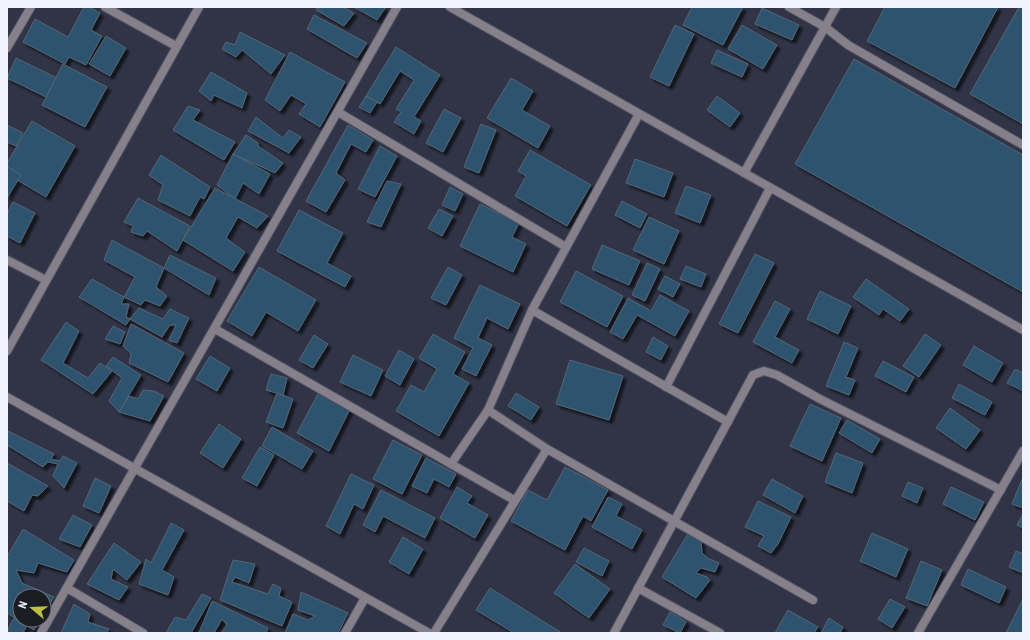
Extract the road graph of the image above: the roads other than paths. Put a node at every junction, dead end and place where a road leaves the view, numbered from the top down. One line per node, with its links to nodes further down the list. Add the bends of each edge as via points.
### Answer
1 (31, 7): 10 (street)
2 (105, 7): 9 (street)
3 (199, 7): 9 (street)
4 (397, 7): 11 (street)
5 (450, 7): 12 (street)
6 (789, 7): 8 (street)
7 (836, 7): 8 (street)
8 (825, 27): 13 (street, via 848,45); 14 (street)
9 (176, 46): 18 (street)
10 (7, 48)
11 (338, 112): 16 (street); 20 (street)
12 (640, 114): 14 (street); 16 (street)
13 (1023, 145)
14 (744, 173): 15 (street)
15 (770, 188): 21 (street); 23 (street)
16 (566, 247): 19 (street)
17 (7, 260): 18 (street)
18 (46, 280): 22 (street)
19 (532, 310): 23 (street); 25 (street)
20 (214, 329): 29 (street); 30 (street)
21 (1023, 330)
22 (7, 351)
23 (666, 387): 26 (street)
24 (7, 397): 30 (street)
25 (488, 410): 27 (street); 29 (street)
26 (728, 422): 31 (street, via 753,375 764,371); 33 (street)
27 (547, 449): 32 (street); 33 (street)
28 (1023, 451): 31 (street)
29 (451, 464): 32 (street)
30 (135, 470): 34 (street); 36 (street)
31 (1001, 490): 45 (street)
32 (514, 500): 42 (street)
33 (674, 522): 35 (street); 37 (street)
34 (67, 588): 38 (street); 39 (street)
35 (638, 588): 43 (street); 44 (street)
36 (365, 598): 40 (street); 41 (street)
37 (813, 600)
38 (41, 633)
39 (143, 633)
40 (346, 633)
41 (429, 633)
42 (434, 633)
43 (614, 633)
44 (720, 633)
45 (918, 633)

